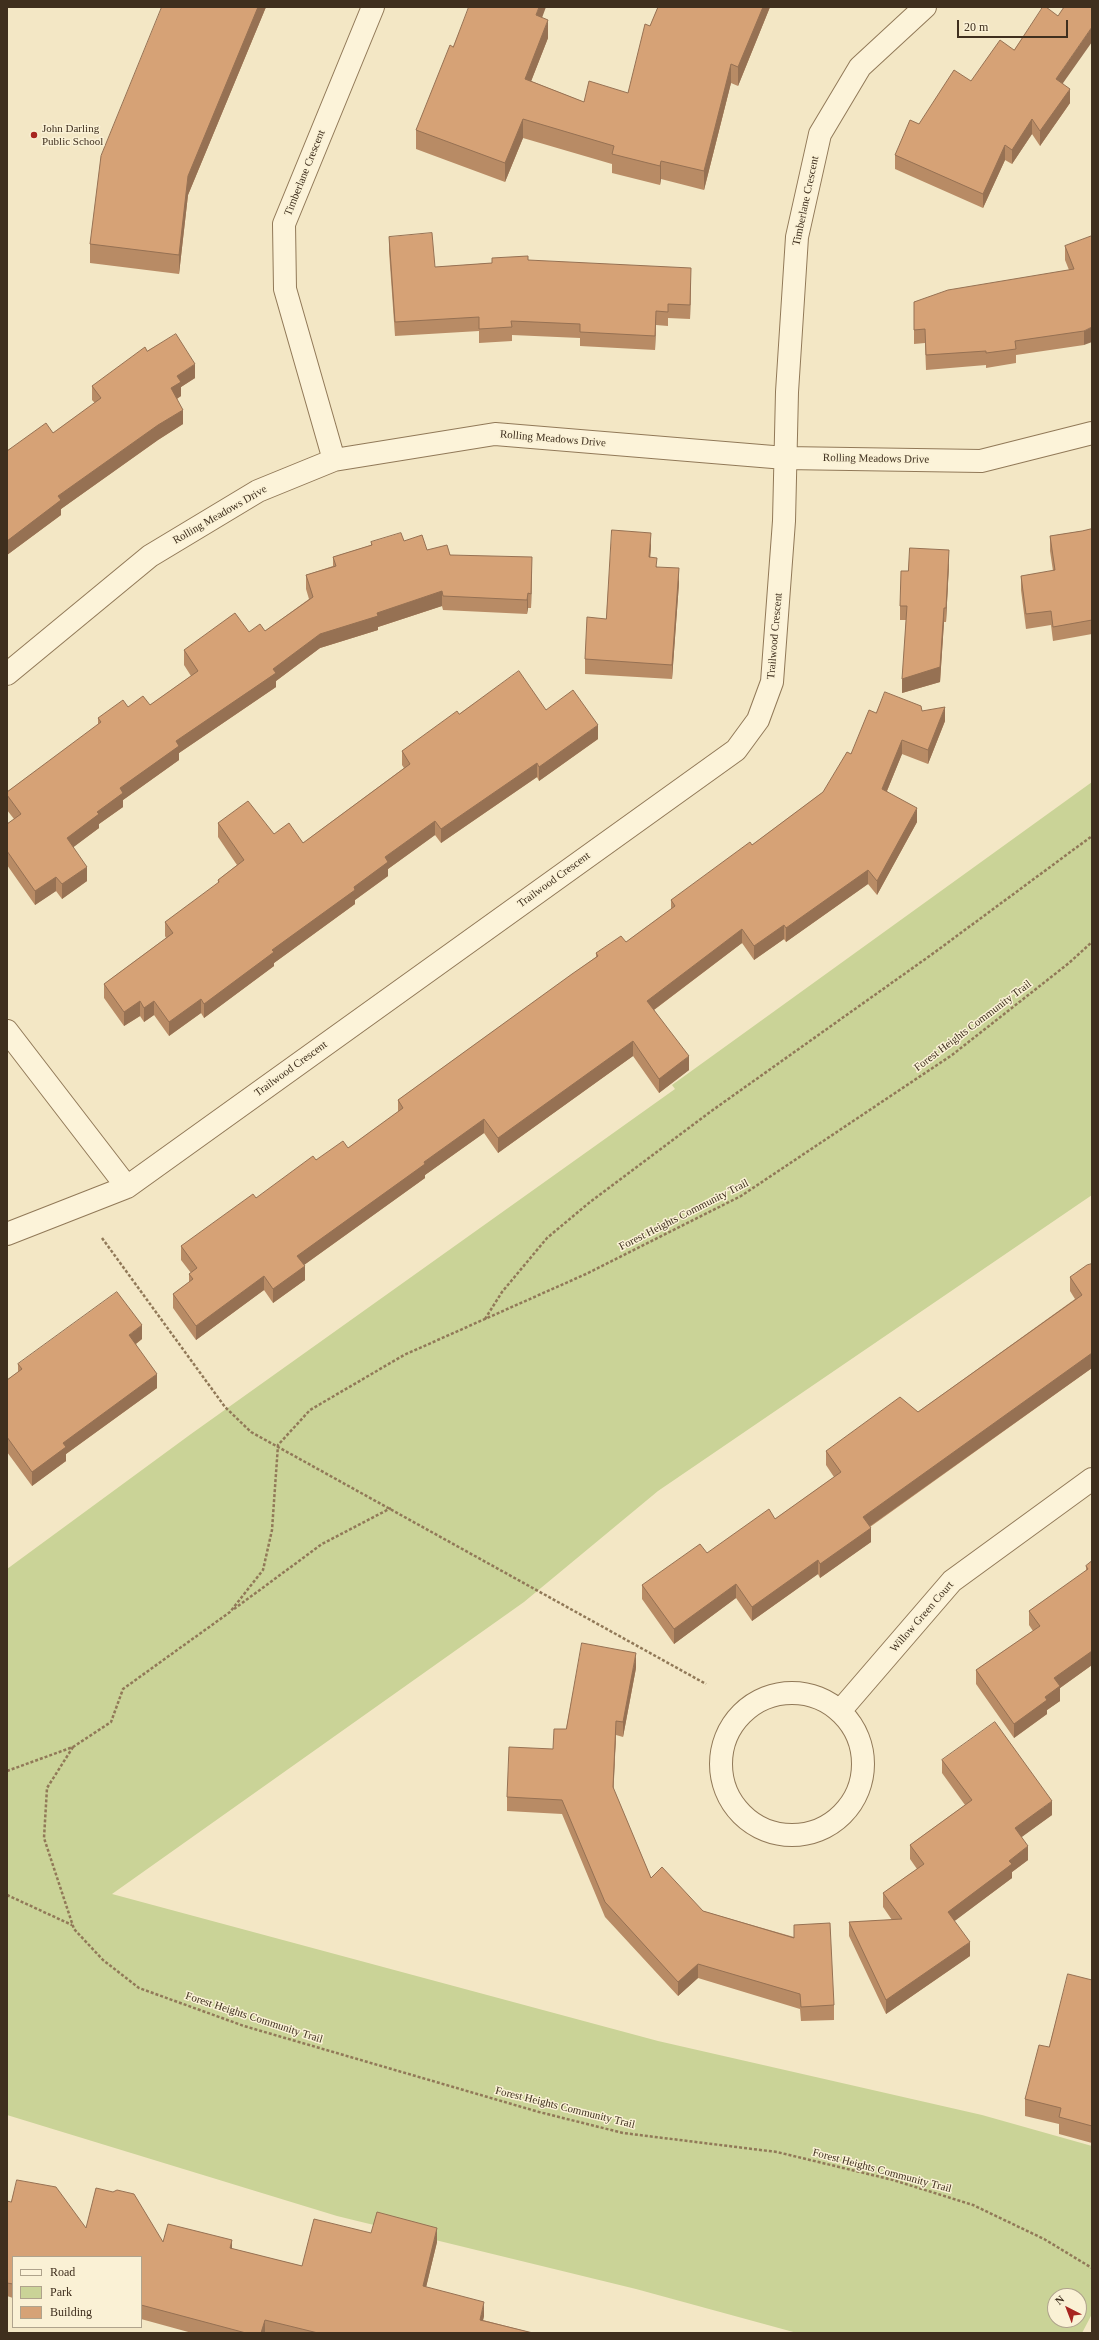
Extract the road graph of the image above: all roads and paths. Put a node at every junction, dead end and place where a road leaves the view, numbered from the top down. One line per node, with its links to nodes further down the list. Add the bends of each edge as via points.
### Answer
1 (373, 7): 5 (street, Timberlane Crescent, via 284,224 285,289)
2 (925, 7): 4 (street, Timberlane Crescent, via 860,67 820,134 797,237)
3 (1092, 433): 4 (street, Rolling Meadows Drive, via 981,461)
4 (785, 458): 5 (street, Rolling Meadows Drive, via 495,434); 10 (street, Trailwood Crescent, via 784,521 772,682 758,720 736,750)
5 (334, 460): 6 (street, Rolling Meadows Drive, via 258,491 150,556)
6 (7, 674)
7 (1092, 836): 13 (path, via 931,955 710,1112 590,1202 547,1238 502,1292)
8 (1092, 942): 13 (path, Forest Heights Community Trail, via 1070,963 952,1055 741,1196 586,1274)
9 (7, 1031): 10 (street)
10 (127, 1187): 11 (street, Trailwood Crescent)
11 (7, 1234)
12 (102, 1238): 14 (path, via 225,1407 251,1432)
13 (485, 1319): 14 (path, Forest Heights Community Trail, via 404,1355 310,1410)
14 (278, 1445): 16 (path); 17 (path, via 272,1530 263,1570)
15 (1092, 1479): 19 (street, Willow Green Court, via 952,1581)
16 (391, 1508): 17 (path, via 322,1544); 18 (path)
17 (230, 1612): 20 (path, via 123,1689 111,1722)
18 (706, 1684)
19 (840, 1711): 19 (street, via 813,1696 779,1694 756,1702 742,1713 727,1733 721,1751 722,1782 732,1804 742,1816 763,1830 782,1835 809,1834 836,1820 853,1802 859,1789 863,1754 855,1730)
20 (73, 1747): 21 (path); 23 (path, Forest Heights Community Trail, via 46,1788 44,1838)
21 (7, 1771)
22 (7, 1895): 23 (path)
23 (72, 1925): 24 (path, Forest Heights Community Trail, via 103,1960 139,1988 244,2026 539,2112 615,2131 777,2152 893,2180 973,2205 1044,2239)
24 (1092, 2268)

